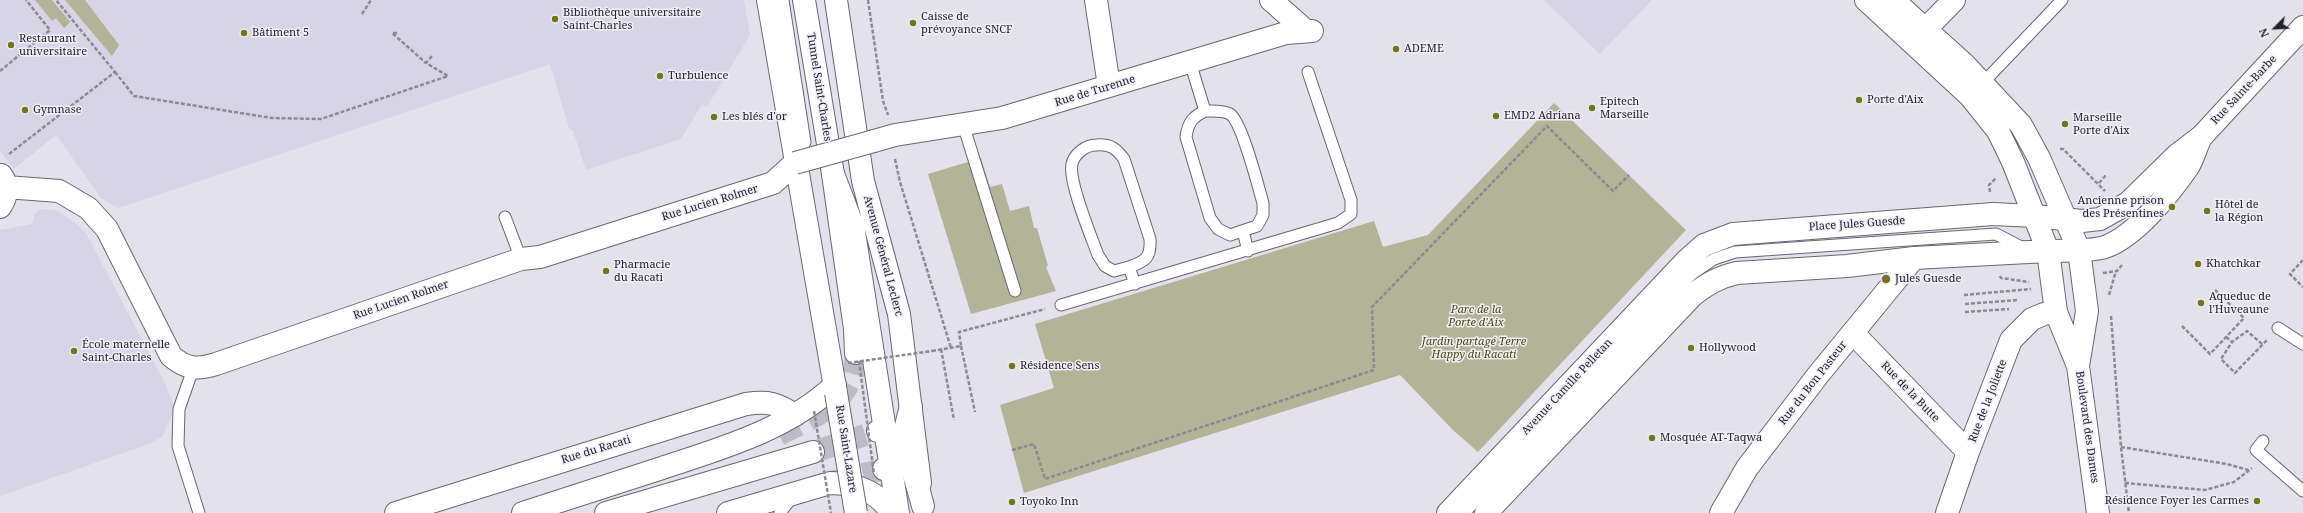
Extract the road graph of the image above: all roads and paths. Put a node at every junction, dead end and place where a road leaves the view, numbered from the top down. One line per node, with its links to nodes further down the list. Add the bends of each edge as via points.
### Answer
1 (26, 0): 22 (path, via 50,30)
2 (56, 0): 23 (path)
3 (371, 0): 15 (path)
4 (768, 0): 33 (main road)
5 (783, 0): 33 (lane, via 805,142)
6 (804, 0): 34 (main road, Tunnel Saint-Charles)
7 (836, 0): 80 (main road, Avenue Général Leclerc, via 863,181 899,314)
8 (868, 0): 28 (path, via 883,101)
9 (1096, 0): 25 (main road)
10 (1271, 0): 20 (main road, Rue de Turenne, via 1309,31 1286,33)
11 (1866, 0): 18 (main road)
12 (1893, 0): 18 (main road)
13 (1954, 0): 18 (main road)
14 (2062, 0): 26 (lane)
15 (362, 14)
16 (2303, 27): 30 (main road, Rue Sainte-Barbe)
17 (397, 33): 21 (path, via 392,32)
18 (1919, 36): 26 (main road)
19 (432, 56): 21 (path)
20 (1190, 62): 25 (main road, Rue de Turenne); 27 (lane)
21 (426, 63): 23 (path, via 448,76 322,118 272,118 134,96)
22 (0, 71)
23 (115, 72): 37 (path)
24 (1308, 72): 44 (lane, via 1351,200 1351,214 1338,223)
25 (1109, 86): 29 (main road, Rue de Turenne, via 1002,118)
26 (1976, 90): 39 (main road, via 1998,130); 41 (main road, via 2021,125)
27 (1206, 111): 42 (lane, via 1230,114 1239,126 1244,140 1263,203 1263,215 1257,226); 42 (lane, via 1195,116 1188,126 1186,137 1210,218 1218,230 1230,235)
28 (890, 120)
29 (963, 124): 31 (main road, Rue de Turenne); 56 (lane)
30 (2202, 136): 41 (main road, Rue Sainte-Barbe, via 2177,155 2128,203 2100,219); 43 (main road, Rue Sainte-Barbe, via 2189,166 2133,230 2115,243 2104,247)
31 (874, 141): 33 (main road, Rue Lucien Rolmer, bridge)
32 (894, 156): 74 (path)
33 (795, 163): 47 (main road, Rue Lucien Rolmer, via 773,183 540,257); 79 (main road)
34 (833, 174): 76 (main road, via 855,329); 90 (main road, Avenue Général Leclerc, via 853,226)
35 (1629, 174): 86 (path, via 1614,191 1546,126 1372,307 1374,370 1045,480 1034,444)
36 (2106, 175): 38 (path)
37 (3, 181): 78 (main road, via 59,191 88,208 106,229 171,356 182,366)
38 (2099, 183)
39 (2036, 216): 41 (main road, Rue Sainte-Barbe); 45 (main road); 51 (main road, Place Jules Guesde, via 1997,214 1733,234 1704,245)
40 (505, 218): 47 (lane)
41 (2066, 219): 43 (main road)
42 (1243, 231): 44 (lane)
43 (2078, 250): 45 (main road, Rue Sainte-Barbe); 77 (main road, Boulevard des Dames, via 2087,310)
44 (1248, 251): 52 (lane)
45 (2039, 251): 46 (main road); 51 (lane, Place Jules Guesde, via 1996,234 1735,252 1714,259); 64 (main road, Boulevard des Dames)
46 (1914, 258): 51 (main road, via 1722,276); 68 (main road, Rue du Bon Pasteur)
47 (520, 259): 78 (main road, Rue Lucien Rolmer, via 203,368)
48 (2303, 260): 53 (path, via 2290,274)
49 (1129, 267): 49 (lane, via 1143,262 1151,252 1150,239 1124,159 1117,150 1106,144 1093,145 1080,151 1072,164 1072,178 1098,255 1105,266 1114,271); 52 (lane)
50 (2117, 271): 58 (path, via 2109,292)
51 (1695, 273): 108 (main road, Avenue Camille Pelletan); 109 (lane, Avenue Camille Pelletan); 110 (main road, via 1687,300)
52 (1135, 284): 61 (lane)
53 (2303, 287)
54 (2031, 288): 57 (path)
55 (2215, 290): 69 (path, via 2244,318)
56 (1015, 291)
57 (1964, 295)
58 (2110, 299)
59 (2023, 300): 60 (path)
60 (1965, 304)
61 (1061, 305): 73 (path, via 958,332)
62 (2016, 309): 63 (path)
63 (1965, 312)
64 (2056, 312): 77 (main road, Boulevard des Dames); 88 (main road, Rue de la Joliette, via 2032,319 2011,340)
65 (2110, 313): 85 (path)
66 (2182, 326): 69 (path, via 2210,354)
67 (2278, 328): 71 (path); 72 (lane)
68 (1853, 333): 88 (main road, Rue de la Butte); 111 (main road, Rue du Bon Pasteur, via 1747,468)
69 (2226, 337): 70 (path)
70 (2232, 342): 71 (path, via 2247,331); 71 (path, via 2221,359 2235,373)
71 (2262, 344)
72 (2303, 344)
73 (961, 346): 74 (path); 81 (path)
74 (951, 348): 75 (path)
75 (941, 349): 76 (path, bridge); 83 (path)
76 (854, 359): 90 (path, bridge)
77 (2078, 366): 113 (main road, Boulevard des Dames)
78 (193, 369): 97 (lane, via 179,409 178,446)
79 (836, 390): 82 (main road); 105 (main road, Rue Saint-Lazare, bridge)
80 (911, 407): 90 (main road); 96 (main road, Avenue Général Leclerc)
81 (976, 412)
82 (804, 413): 98 (main road, Rue du Racati, via 776,404 746,404); 99 (main road, via 731,446); 104 (path, bridge)
83 (954, 420)
84 (2263, 441): 91 (lane, via 2256,450)
85 (2121, 447): 92 (path, via 2227,464); 93 (path)
86 (1012, 450)
87 (813, 452): 101 (main road)
88 (1968, 452): 112 (main road, Rue de la Joliette)
89 (736, 453): 100 (main road)
90 (886, 453): 96 (main road, via 911,463); 107 (main road, Avenue Général Leclerc)
91 (2266, 459): 92 (path); 94 (lane)
92 (2249, 470): 93 (path, via 2234,482 2205,490)
93 (2125, 483): 114 (path)
94 (2303, 491)
95 (795, 492): 102 (main road); 103 (lane); 106 (main road, via 830,483 847,483 873,495)
96 (924, 509)
97 (199, 513)
98 (396, 513)
99 (523, 513)
100 (557, 513)
101 (606, 513)
102 (728, 513)
103 (780, 513)
104 (830, 513)
105 (856, 513)
106 (892, 513)
107 (898, 513)
108 (1448, 513)
109 (1464, 513)
110 (1486, 513)
111 (1721, 513)
112 (1947, 513)
113 (2098, 513)
114 (2129, 513)

